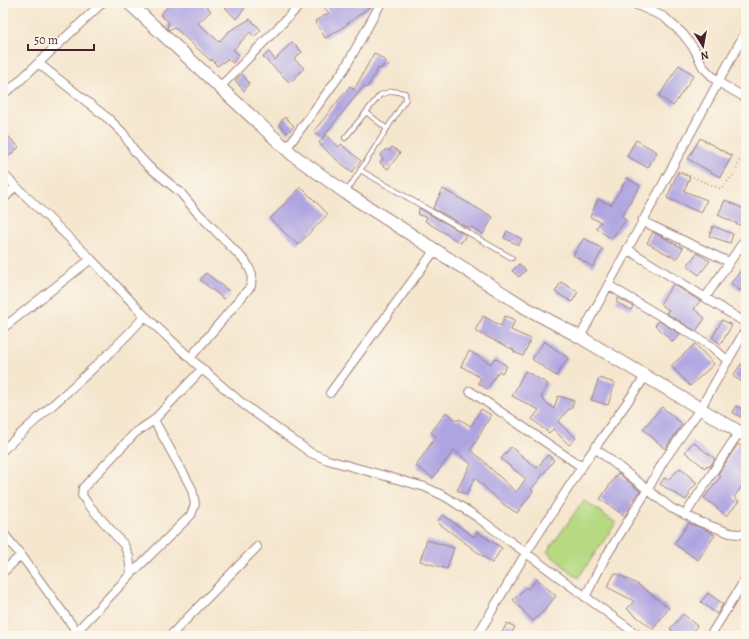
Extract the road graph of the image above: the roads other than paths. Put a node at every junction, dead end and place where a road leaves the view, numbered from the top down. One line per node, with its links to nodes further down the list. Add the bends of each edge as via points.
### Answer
1 (102, 3): 7 (street)
2 (128, 3): 9 (street)
3 (301, 3): 9 (street)
4 (381, 3): 15 (street, via 345,68)
5 (634, 3): 8 (street, via 664,17 683,34 695,50 703,68)
6 (746, 31): 8 (street)
7 (38, 63): 10 (street); 35 (street, via 124,133 135,152 148,166 180,192 246,262 252,274 251,286)
8 (718, 82): 11 (street); 21 (street)
9 (220, 86): 15 (street)
10 (3, 94)
11 (746, 98)
12 (366, 112): 13 (lane); 13 (lane, via 380,96 392,92 405,93 406,100); 14 (lane)
13 (387, 129): 16 (lane)
14 (344, 138)
15 (286, 149): 19 (street)
16 (360, 170): 19 (lane); 25 (lane)
17 (3, 174): 18 (street)
18 (15, 186): 20 (street); 26 (street)
19 (346, 193): 24 (street)
20 (3, 200)
21 (642, 221): 23 (street); 27 (street)
22 (746, 240): 27 (street)
23 (627, 249): 28 (street); 29 (street)
24 (435, 250): 34 (street, via 526,308); 40 (street)
25 (512, 258)
26 (91, 259): 30 (street); 32 (street)
27 (729, 262): 29 (street)
28 (608, 285): 34 (street); 36 (street, via 711,346)
29 (705, 298): 31 (street)
30 (145, 316): 35 (street); 45 (street, via 90,372)
31 (746, 323)
32 (3, 328)
33 (746, 329): 36 (street)
34 (580, 337): 38 (street)
35 (190, 358): 37 (street)
36 (728, 361): 41 (street)
37 (202, 369): 42 (street); 52 (street, via 243,404 311,453 425,487 461,506)
38 (645, 377): 41 (street); 44 (street)
39 (470, 391): 46 (street)
40 (330, 393)
41 (700, 409): 43 (street); 47 (street)
42 (154, 420): 55 (street, via 192,489 195,504 191,515); 55 (street, via 130,439 83,488 82,495 87,503 124,545 129,557)
43 (743, 434): 48 (street)
44 (595, 448): 46 (street); 47 (street)
45 (3, 450)
46 (582, 467): 52 (street)
47 (648, 489): 48 (street, via 671,508); 57 (street, via 605,558)
48 (685, 515): 50 (street, via 730,533)
49 (3, 533): 53 (street)
50 (746, 535)
51 (257, 547): 59 (street)
52 (526, 553): 57 (street); 60 (street)
53 (21, 555): 54 (street); 58 (street)
54 (3, 572)
55 (131, 574): 58 (street)
56 (746, 578): 62 (street)
57 (585, 597): 61 (street)
58 (79, 634)
59 (170, 636)
60 (477, 636)
61 (639, 636)
62 (710, 636)

